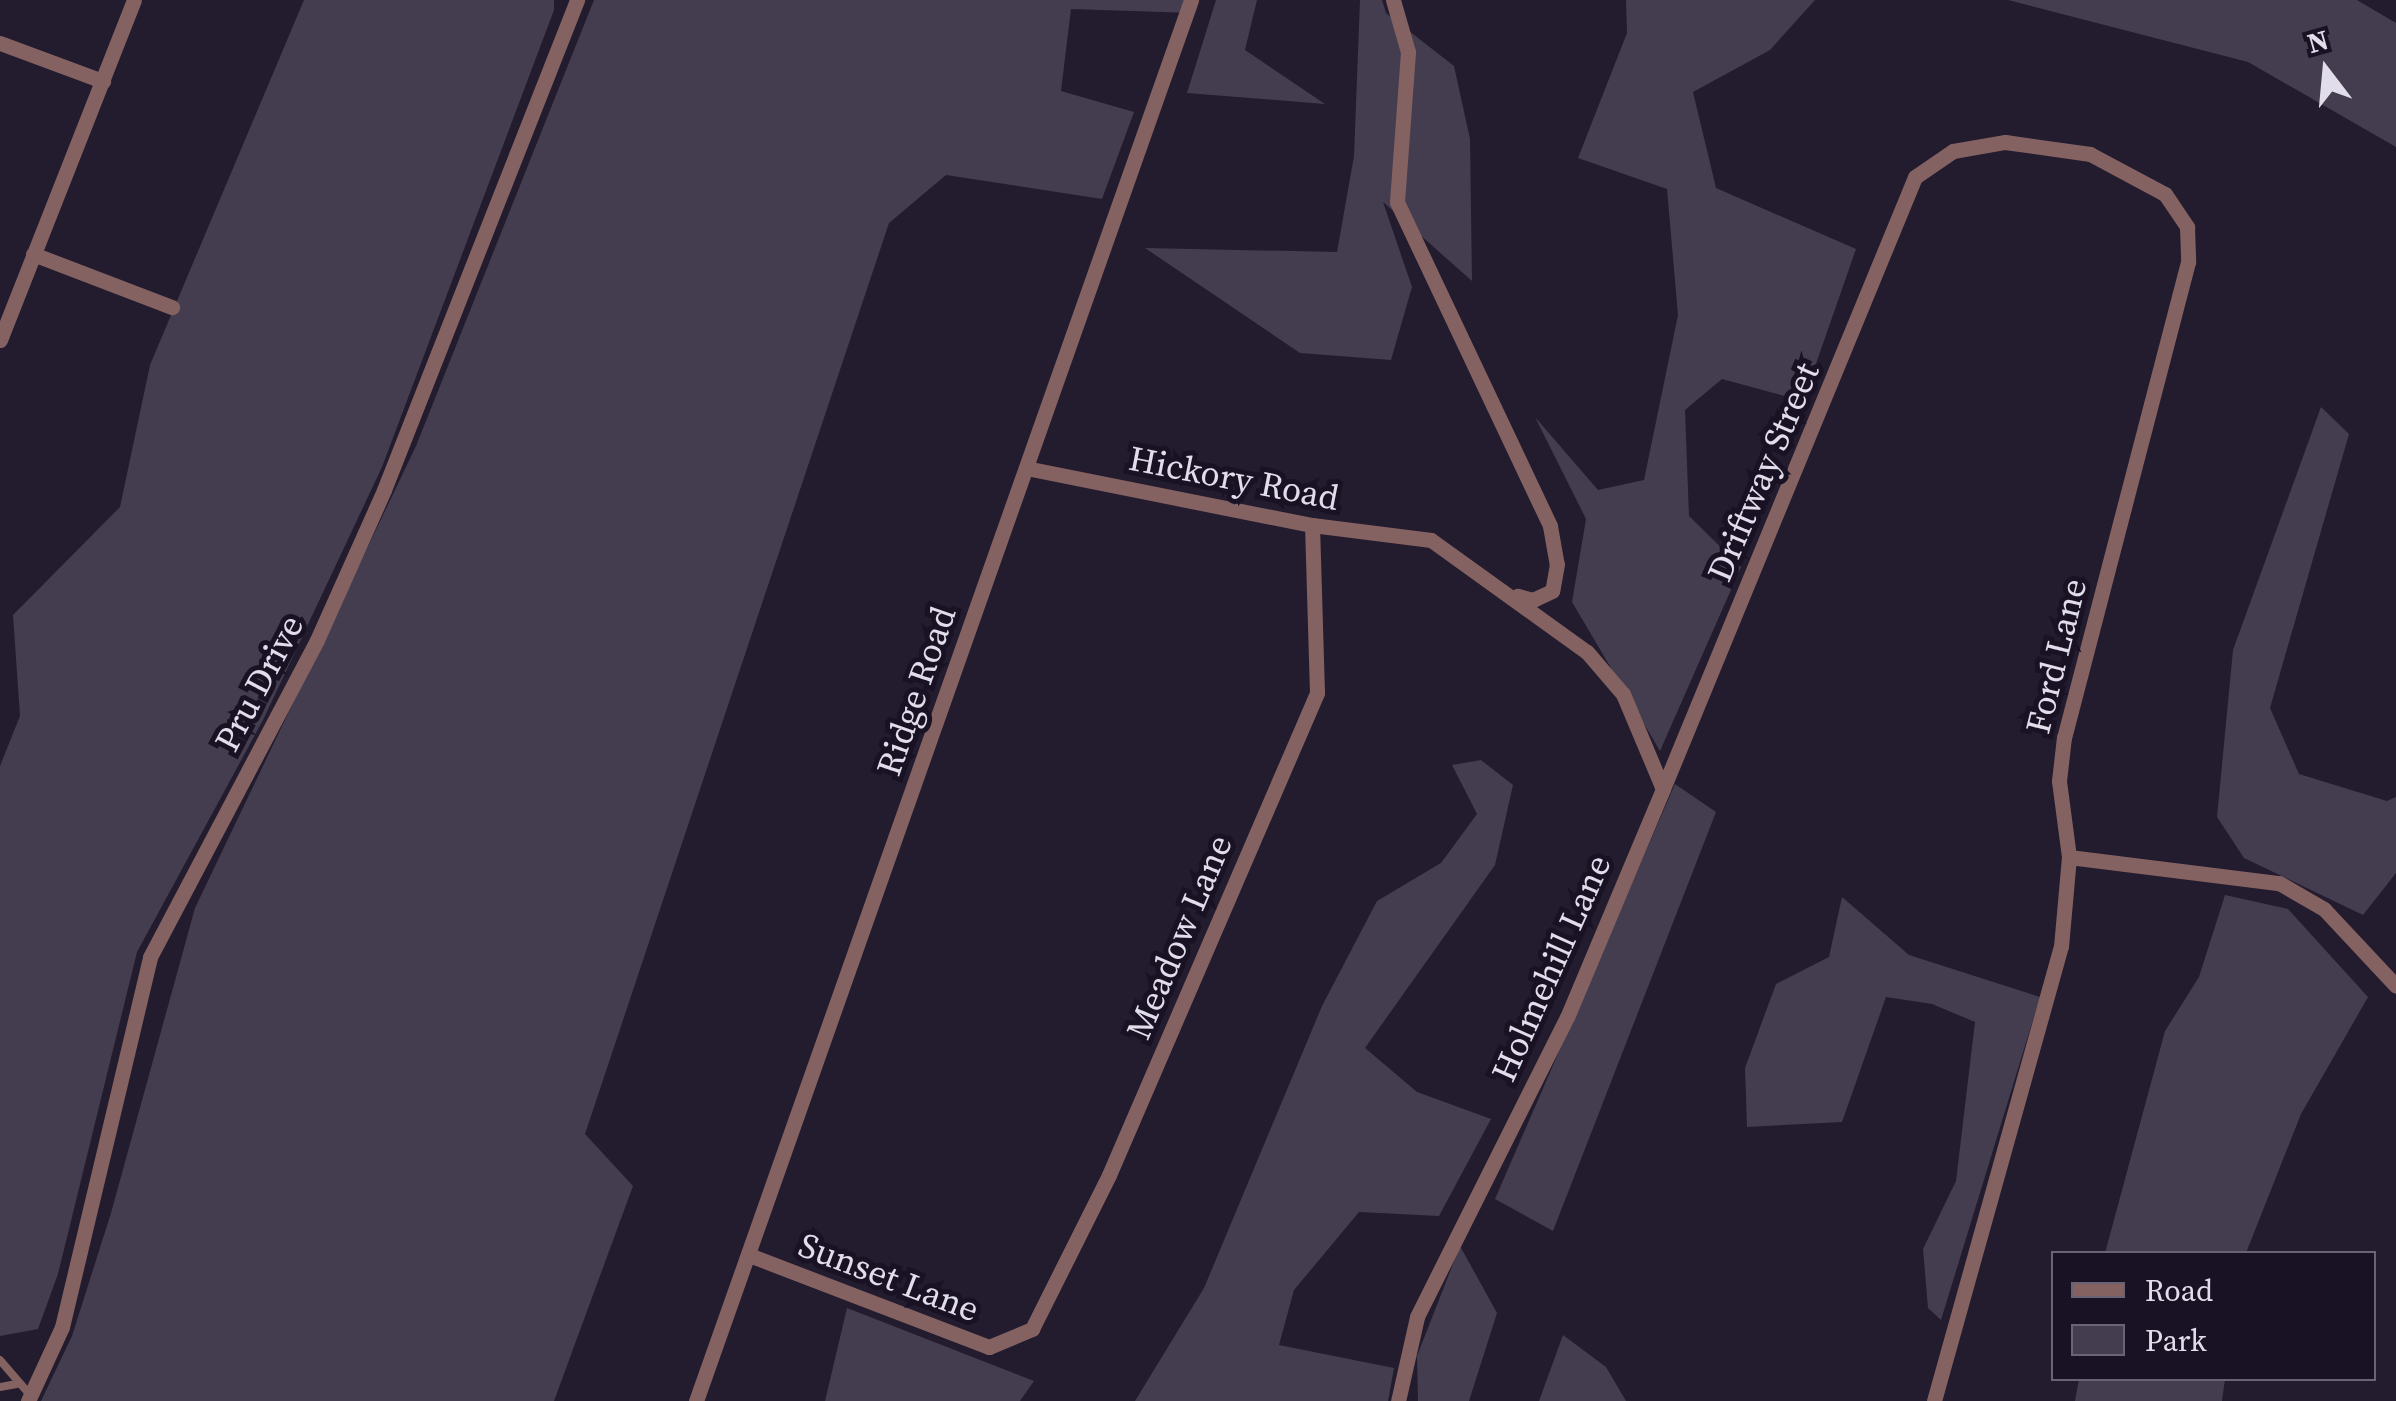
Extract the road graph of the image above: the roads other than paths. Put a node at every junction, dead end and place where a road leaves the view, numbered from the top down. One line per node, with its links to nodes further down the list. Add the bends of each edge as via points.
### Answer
1 (134, 0): 6 (street)
2 (577, 0): 22 (street, Pru Drive, via 370,524 318,640 150,957 62,1326)
3 (1191, 0): 11 (street, Ridge Road)
4 (1393, 0): 13 (street, via 1408,52 1397,202 1550,526 1557,564 1552,591 1533,600)
5 (0, 43): 6 (street)
6 (103, 81): 8 (street)
7 (1915, 177): 14 (street, Driftway Street); 15 (street, Ford Lane, via 1953,151 2005,142 2090,154 2165,194 2187,227 2188,262 2064,737 2060,781)
8 (34, 254): 9 (street); 10 (street)
9 (172, 307)
10 (0, 340)
11 (1026, 468): 12 (street, Hickory Road); 17 (street, Ridge Road)
12 (1312, 525): 13 (street, Hickory Road, via 1431,540); 18 (street, Meadow Lane, via 1317,693 1109,1175 1032,1330)
13 (1513, 595): 14 (street, via 1586,652 1622,694)
14 (1662, 789): 24 (street, Holmehill Lane, via 1567,1017 1417,1317)
15 (2069, 857): 16 (street, via 2279,884 2324,909); 25 (street, Ford Lane, via 2057,962)
16 (2396, 986)
17 (750, 1255): 18 (street, Sunset Lane, via 989,1348); 23 (street, Ridge Road)
18 (1009, 1344)
19 (0, 1360): 20 (lane, via 11,1366)
20 (16, 1384): 21 (lane); 22 (lane)
21 (0, 1387)
22 (29, 1398)
23 (696, 1401)
24 (1398, 1401)
25 (1934, 1401)

